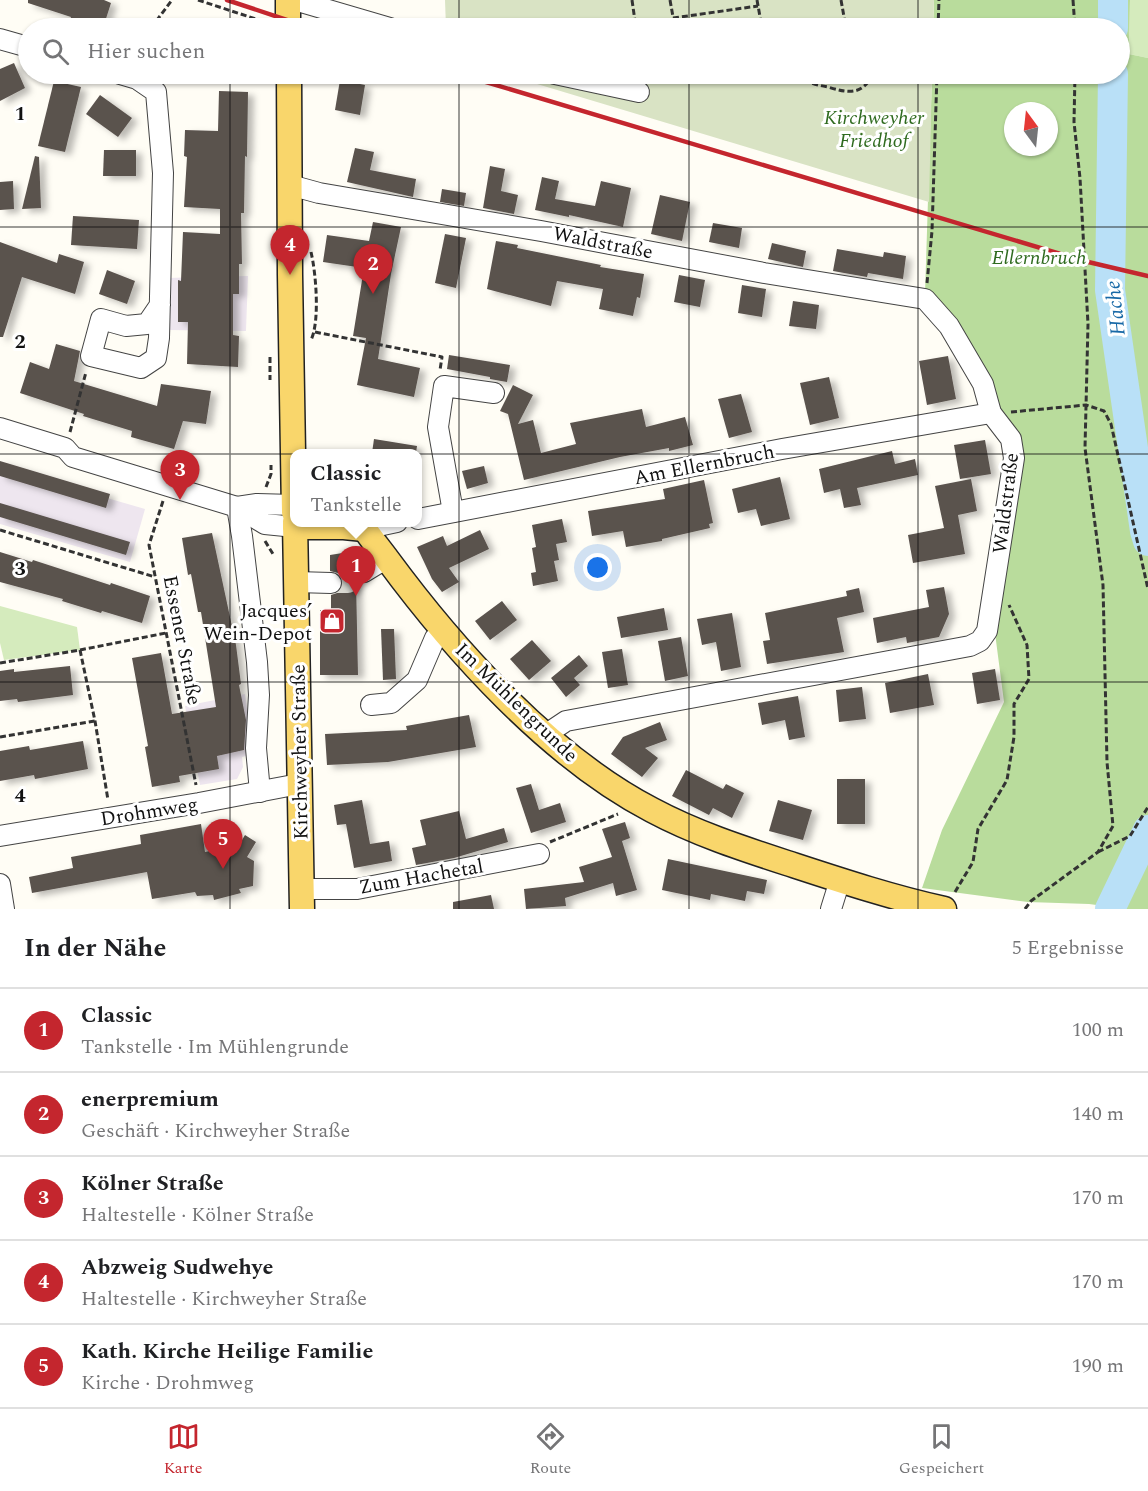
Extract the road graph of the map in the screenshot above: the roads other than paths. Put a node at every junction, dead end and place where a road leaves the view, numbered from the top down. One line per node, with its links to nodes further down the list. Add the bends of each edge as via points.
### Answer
1 (288, 0): 3 (main road)
2 (294, 0): 4 (street)
3 (284, 18)
4 (356, 18)
5 (0, 39): 6 (street)
6 (18, 44)
7 (145, 84): 12 (street, via 156,92 162,173)
8 (289, 84): 11 (main road, Kirchweyher Straße)
9 (602, 84): 10 (street)
10 (639, 92)
11 (290, 185): 14 (street, Waldstraße, via 925,299 949,326 983,384); 16 (main road, Kirchweyher Straße)
12 (160, 305): 12 (street, via 156,358 141,368 91,356 101,319 126,327 147,324)
13 (494, 393): 18 (street, via 444,386 438,428)
14 (991, 413): 18 (street, Am Ellernbruch); 29 (street, Waldstraße, via 1011,439 1014,458 987,631 980,641 970,646 566,721)
15 (0, 428): 17 (street, via 65,448 73,457)
16 (296, 449)
17 (237, 507): 19 (street, via 265,525); 31 (street, via 257,662)
18 (453, 512): 20 (street, Am Ellernbruch)
19 (290, 518)
20 (422, 518)
21 (295, 527): 25 (main road, Kirchweyher Straße)
22 (363, 527): 23 (main road, Im Mühlengrunde)
23 (387, 558): 24 (street); 27 (main road, Im Mühlengrunde)
24 (364, 572)
25 (296, 582): 26 (street); 30 (main road, Kirchweyher Straße)
26 (331, 583)
27 (443, 630): 28 (street, via 435,638 417,680 391,703); 29 (main road, Im Mühlengrunde)
28 (371, 705)
29 (545, 735): 34 (main road, Im Mühlengrunde, via 603,781 657,813 726,843)
30 (299, 784): 31 (street, Drohmweg); 36 (main road, Kirchweyher Straße)
31 (260, 792): 32 (street, Drohmweg)
32 (0, 836)
33 (539, 854): 36 (street, Zum Hachetal)
34 (840, 880): 37 (main road, Im Mühlengrunde, via 885,895); 39 (street)
35 (0, 884): 38 (street)
36 (302, 899)
37 (947, 904)
38 (4, 909)
39 (831, 909)

